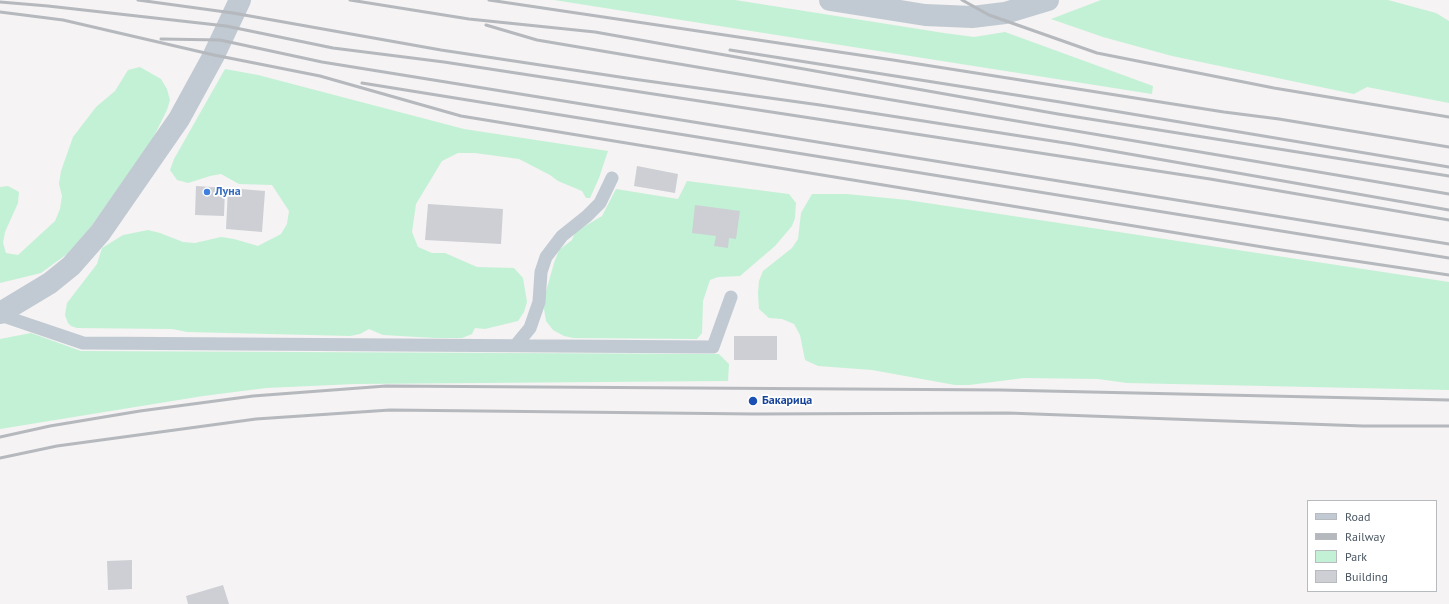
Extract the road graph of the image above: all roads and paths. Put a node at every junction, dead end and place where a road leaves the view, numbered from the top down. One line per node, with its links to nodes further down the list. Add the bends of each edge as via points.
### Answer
1 (240, 0): 6 (street, via 214,55 179,118 100,233 71,266 50,283)
2 (830, 0): 3 (street, via 925,15 972,17 1005,13)
3 (1048, 0)
4 (612, 178): 7 (lane, via 600,203 562,236 546,257 541,272 539,302 530,328)
5 (731, 297): 7 (lane, via 713,346)
6 (0, 314): 7 (lane, via 83,343)
7 (516, 345)

